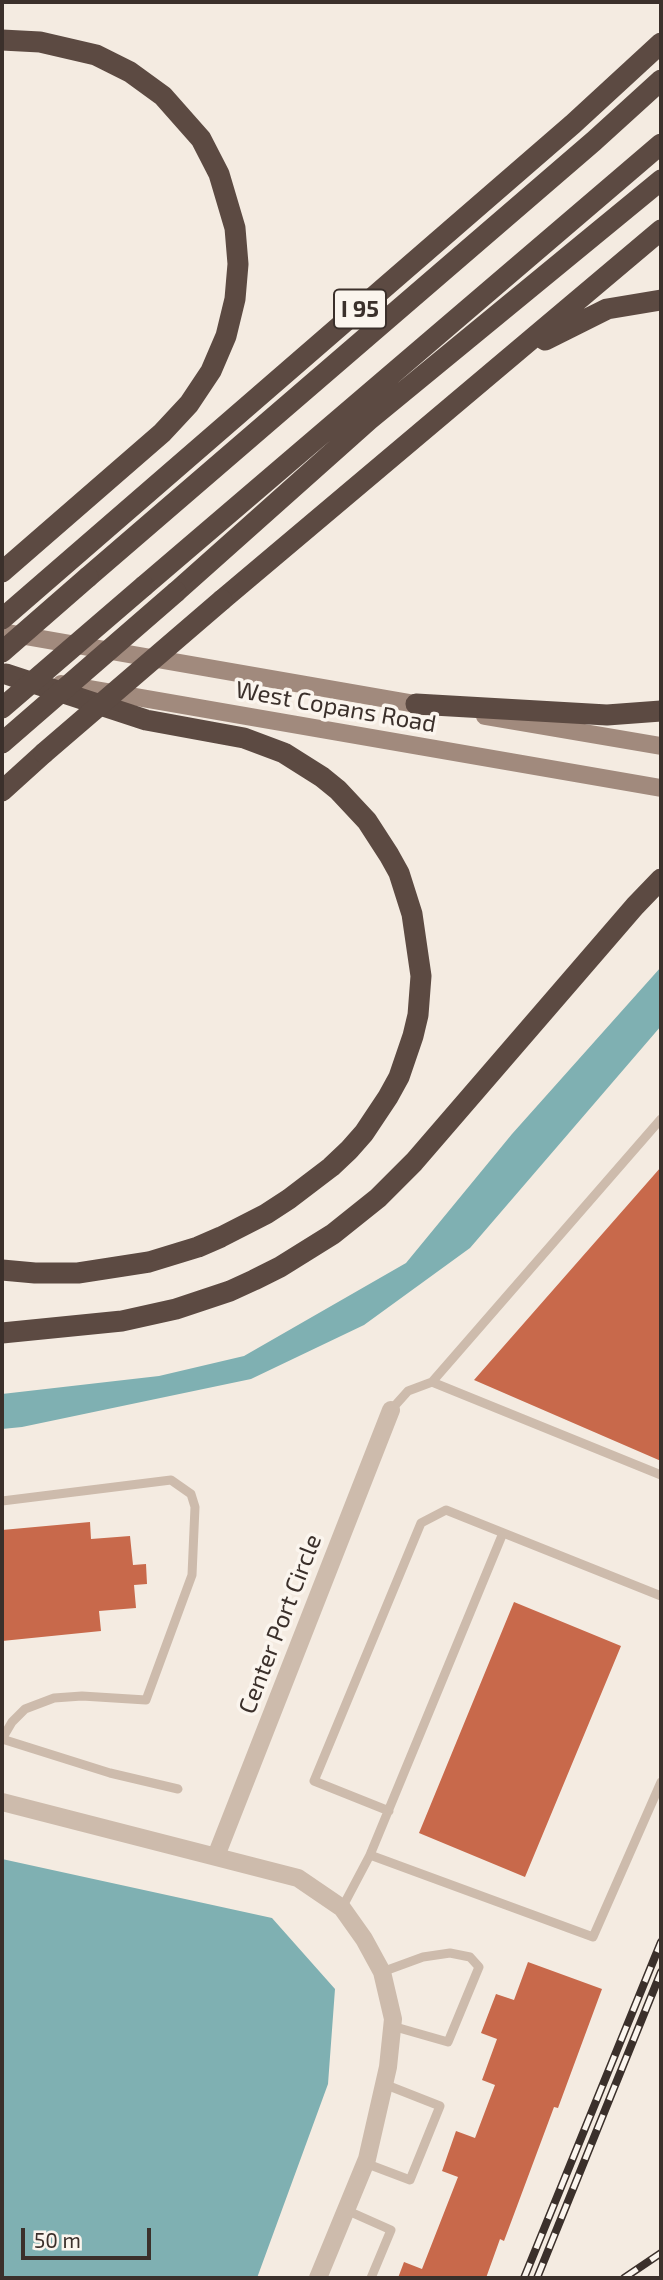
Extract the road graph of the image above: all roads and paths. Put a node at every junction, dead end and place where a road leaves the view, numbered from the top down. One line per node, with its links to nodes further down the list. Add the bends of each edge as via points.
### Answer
1 (2, 40): 9 (highway, via 78,49 122,68 163,96 211,155 235,228 238,264 226,336 211,371 189,404 162,433)
2 (661, 43): 10 (highway, I 95)
3 (661, 80): 12 (highway, bridge)
4 (661, 144): 15 (highway, bridge)
5 (661, 180): 17 (highway, bridge, via 369,420)
6 (661, 230): 8 (highway)
7 (661, 300): 8 (highway, via 607,309)
8 (498, 368): 20 (highway, bridge)
9 (7, 567)
10 (2, 619)
11 (2, 632): 14 (main road, West Copans Road)
12 (2, 652)
13 (4, 674): 19 (main road, West Copans Road); 23 (highway, via 146,720 244,738 284,753 322,777 367,821 399,873 412,914 421,976 413,1036 388,1097 349,1150 289,1199 221,1237 149,1262 78,1273)
14 (416, 704): 16 (highway, via 607,715); 18 (main road, West Copans Road)
15 (2, 708)
16 (661, 711)
17 (2, 743)
18 (661, 746)
19 (661, 788)
20 (2, 791)
21 (661, 879): 24 (highway, via 414,1162 333,1234 254,1280 176,1309 122,1321)
22 (661, 1119): 25 (lane)
23 (2, 1270)
24 (2, 1333)
25 (432, 1382): 26 (lane, via 408,1391); 27 (lane)
26 (391, 1410): 37 (street, Center Port Circle)
27 (661, 1475)
28 (2, 1501): 31 (lane, via 171,1480 191,1494 195,1507 192,1575 146,1700 54,1698 25,1709)
29 (503, 1533): 30 (lane); 35 (lane); 35 (lane, via 446,1510 421,1522 314,1781)
30 (661, 1597)
31 (2, 1739): 33 (lane)
32 (661, 1782): 36 (lane, via 593,1937)
33 (178, 1789)
34 (2, 1802): 37 (street)
35 (389, 1811): 36 (lane)
36 (370, 1855): 38 (lane)
37 (216, 1856): 38 (street, via 298,1878)
38 (342, 1908): 39 (street)
39 (382, 1972): 40 (street); 40 (lane, via 450,1953 470,1957 479,1967 448,2042)
40 (392, 2026): 41 (street)
41 (384, 2084): 42 (street); 42 (lane, via 440,2106 410,2180)
42 (365, 2163): 43 (street)
43 (346, 2210): 44 (street); 45 (lane, via 391,2230)
44 (318, 2278)
45 (371, 2278)

